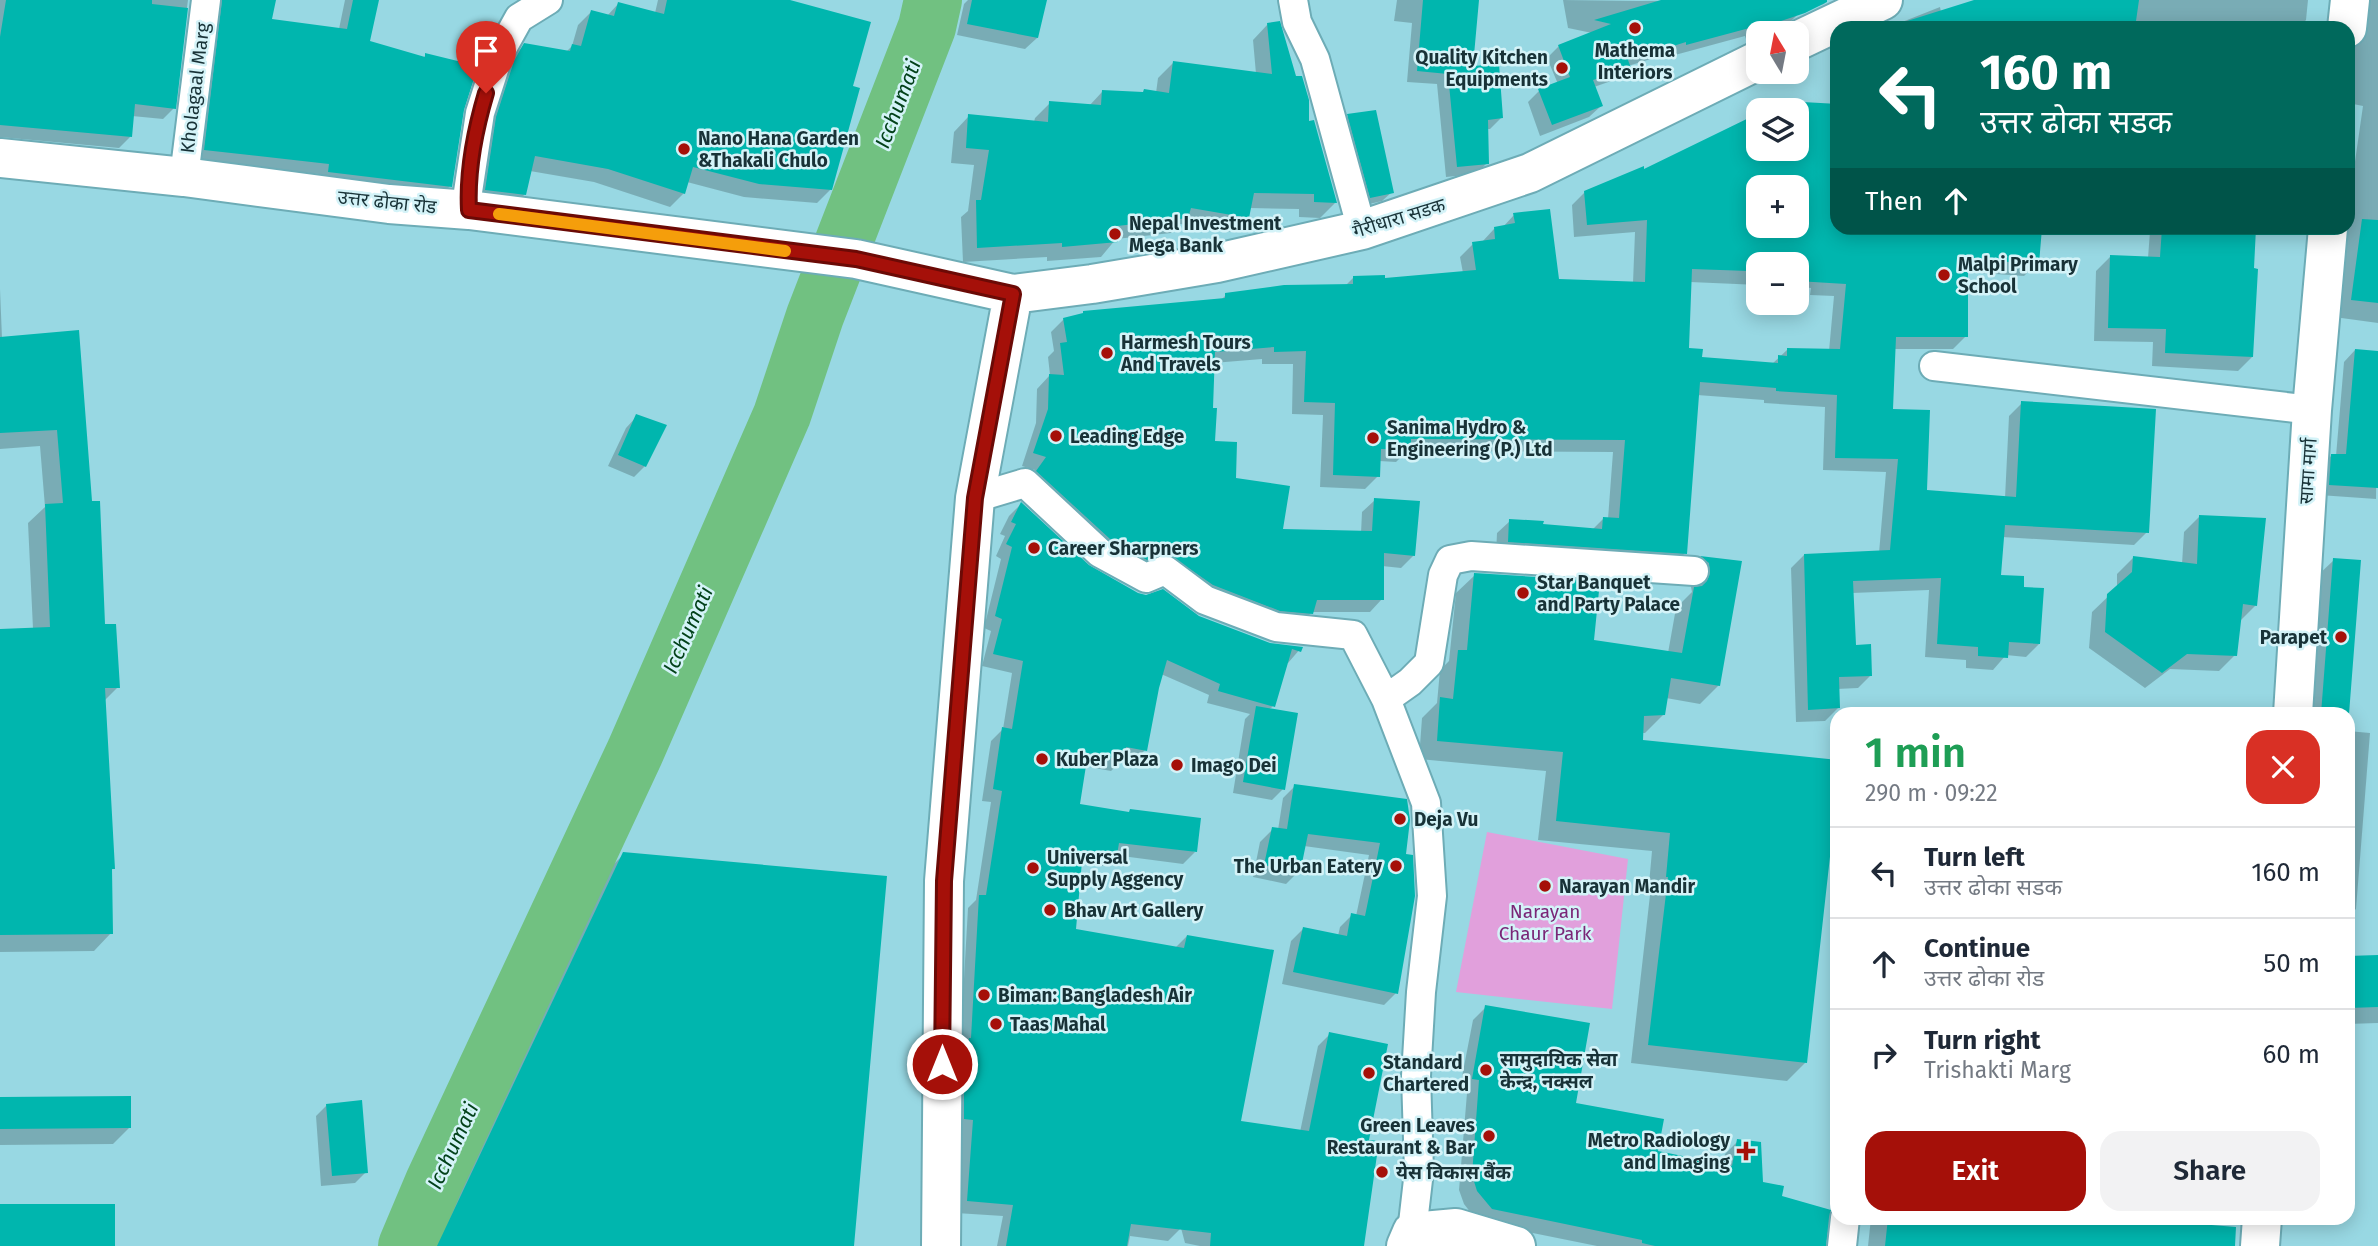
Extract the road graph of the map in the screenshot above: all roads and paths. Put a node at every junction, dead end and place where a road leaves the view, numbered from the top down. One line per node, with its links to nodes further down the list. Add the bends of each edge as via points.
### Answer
1 (206, 0): 12 (street, Kholagaal Marg)
2 (548, 0): 13 (street, via 519,18 499,54 480,113)
3 (1293, 0): 14 (street, via 1297,22 1315,59)
4 (1883, 0): 6 (main road)
5 (2350, 0): 7 (main road)
6 (1839, 21)
7 (2348, 21)
8 (1830, 25): 9 (main road)
9 (1810, 35)
10 (1746, 66): 14 (main road, गैरीधारा सडक, via 1530,173)
11 (0, 158): 12 (main road, उत्तर ढोका रोड)
12 (184, 177): 13 (main road, उत्तर ढोका रोड)
13 (469, 210): 16 (main road, उत्तर ढोका रोड)
14 (1362, 230): 17 (main road, गैरीधारा सडक, via 1217,263)
15 (2327, 235): 19 (main road, सामा मार्ग)
16 (856, 259): 17 (main road, गैरीधारा सडक)
17 (1013, 294): 20 (main road)
18 (1934, 366): 19 (street)
19 (2312, 410): 23 (main road, सामा मार्ग)
20 (975, 498): 22 (street, via 1025,483 1100,553 1146,578 1165,570 1205,600 1276,627 1353,635); 27 (main road, via 944,881)
21 (1694, 571): 22 (street, via 1471,556 1450,560 1443,575 1429,663)
22 (1387, 699): 26 (street, via 1426,803 1432,896 1416,1076 1419,1171)
23 (2293, 707)
24 (1844, 1225): 29 (street)
25 (2262, 1225): 30 (main road)
26 (1409, 1239): 28 (main road, via 1456,1228)
27 (941, 1246)
28 (1516, 1246)
29 (1842, 1246)
30 (2260, 1246)

